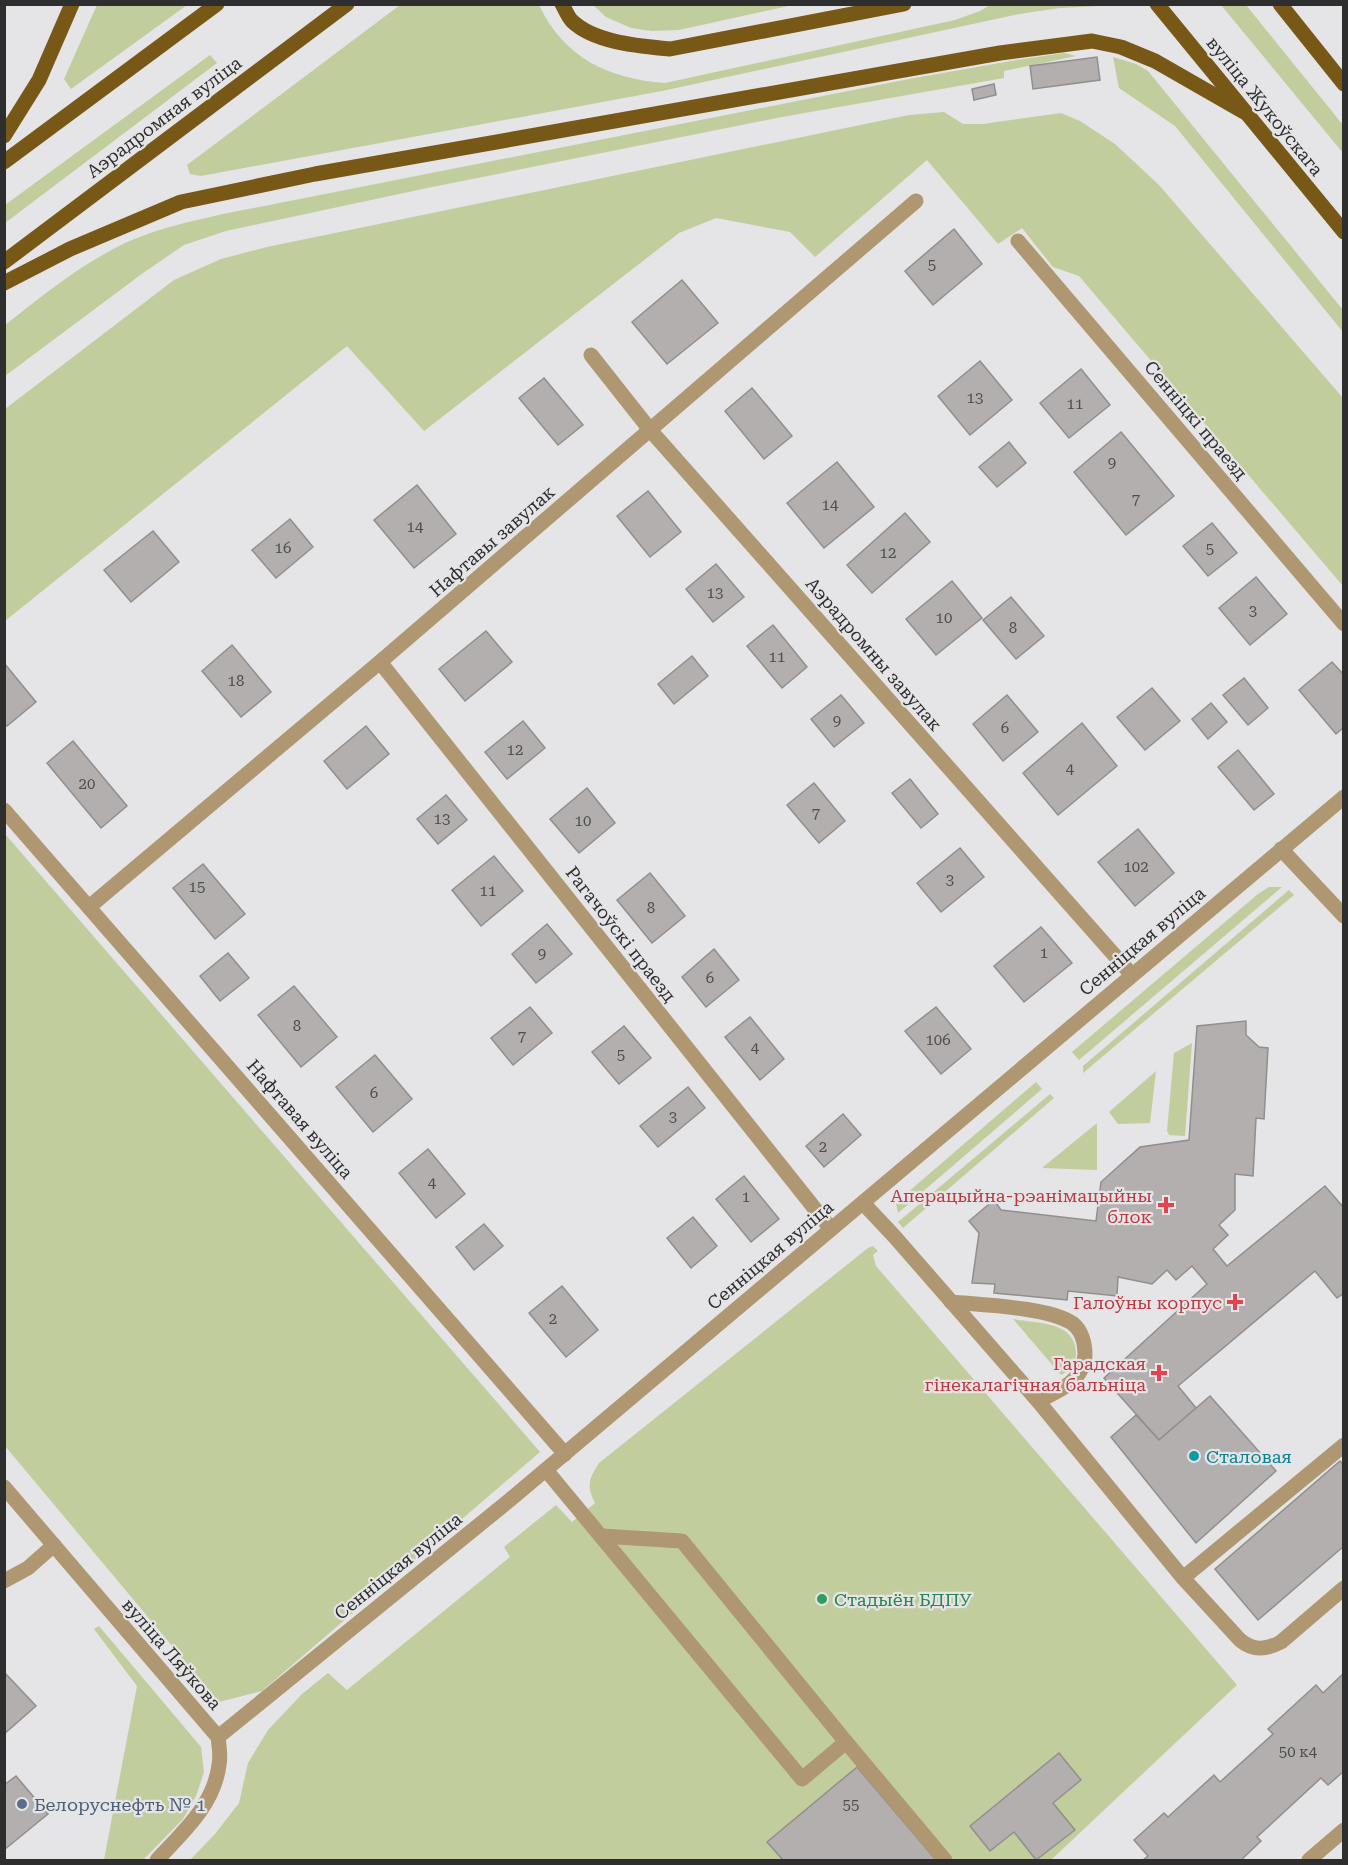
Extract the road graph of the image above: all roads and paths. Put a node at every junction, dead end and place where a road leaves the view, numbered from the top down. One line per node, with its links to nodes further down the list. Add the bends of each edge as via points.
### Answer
1 (72, 4): 12 (main road, via 39,80)
2 (217, 4): 13 (main road)
3 (347, 4): 17 (main road, Аэрадромная вуліца)
4 (562, 4): 5 (main road, via 572,21 597,36 670,49)
5 (904, 4)
6 (1157, 4): 11 (main road, вуліца Жукоўскага)
7 (1280, 4): 9 (main road)
8 (1293, 4): 9 (main road)
9 (1313, 46): 10 (main road)
10 (1344, 84)
11 (1244, 112): 15 (main road, вуліца Жукоўскага); 18 (main road, via 1155,61 1121,47 1092,41 1000,53 315,174 181,202 70,249)
12 (4, 136)
13 (4, 162)
14 (916, 201): 20 (street, Нафтавы завулак)
15 (1344, 232)
16 (1018, 241): 21 (street, Сенніцкі праезд)
17 (4, 262)
18 (4, 284)
19 (591, 356): 20 (street, Аэрадромны завулак)
20 (651, 431): 22 (street, Нафтавы завулак); 28 (street, Аэрадромны завулак)
21 (1344, 624)
22 (380, 662): 26 (street, Нафтавы завулак); 30 (street, Рагачоўскі праезд)
23 (1344, 797): 25 (street, Сенніцкая вуліца)
24 (4, 810): 26 (street, Нафтавая вуліца)
25 (1281, 849): 27 (street); 28 (street, Сенніцкая вуліца)
26 (89, 907): 34 (street, Нафтавая вуліца)
27 (1344, 916)
28 (1132, 975): 29 (street, Сенніцкая вуліца)
29 (862, 1203): 30 (street, Сенніцкая вуліца); 31 (street)
30 (831, 1229): 34 (street, Сенніцкая вуліца)
31 (951, 1302): 32 (street); 32 (street, via 1050,1313 1074,1323 1085,1346 1081,1370 1068,1385)
32 (1038, 1401): 39 (street)
33 (1344, 1445): 39 (street)
34 (565, 1454): 35 (street, Сенніцкая вуліца)
35 (546, 1470): 37 (street); 42 (street, Сенніцкая вуліца)
36 (4, 1487): 38 (street, вуліца Ляўкова)
37 (601, 1536): 43 (street, via 682,1541); 43 (street, via 802,1779)
38 (54, 1545): 40 (street, via 28,1568); 42 (street, вуліца Ляўкова)
39 (1183, 1578): 41 (street, via 1240,1640 1259,1648 1281,1642)
40 (4, 1581)
41 (1344, 1588)
42 (218, 1737): 45 (street, вуліца Ляўкова, via 220,1764 213,1789 200,1813)
43 (846, 1742): 46 (street)
44 (1344, 1830): 47 (street)
45 (157, 1860)
46 (945, 1860)
47 (1309, 1860)

